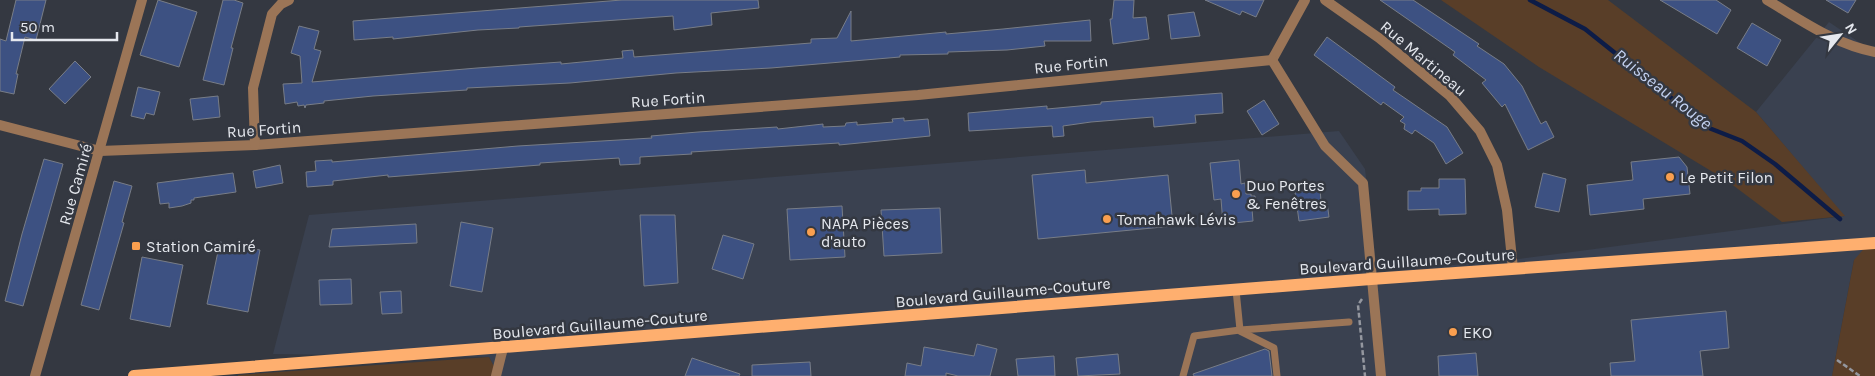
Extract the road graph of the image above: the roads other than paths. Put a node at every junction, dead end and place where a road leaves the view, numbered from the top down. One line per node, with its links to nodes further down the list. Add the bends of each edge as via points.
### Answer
1 (142, 0): 10 (street, Rue Camiré)
2 (289, 0): 9 (street, via 272,14 253,88)
3 (1305, 0): 7 (street)
4 (1325, 0): 12 (street, Rue Martineau, via 1379,38 1450,96 1480,131 1497,166 1507,210)
5 (1767, 0): 6 (street, via 1821,32)
6 (1875, 52)
7 (1272, 60): 9 (street, Rue Fortin, via 918,95); 13 (street, via 1325,146 1363,182)
8 (0, 125): 10 (street, Rue Fortin)
9 (256, 145): 10 (street, Rue Fortin)
10 (100, 151): 18 (street, Rue Camiré)
11 (1875, 243): 12 (main road, Boulevard Guillaume-Couture)
12 (1514, 269): 13 (main road, Boulevard Guillaume-Couture)
13 (1371, 280): 14 (main road, Boulevard Guillaume-Couture); 23 (street)
14 (1236, 290): 16 (lane); 17 (main road, Boulevard Guillaume-Couture)
15 (1349, 322): 16 (lane)
16 (1240, 330): 21 (lane, via 1194,336); 22 (lane, via 1274,348)
17 (504, 348): 19 (main road, Boulevard Guillaume-Couture); 20 (street)
18 (35, 376)
19 (134, 376)
20 (496, 376)
21 (1183, 376)
22 (1277, 376)
23 (1381, 376)

